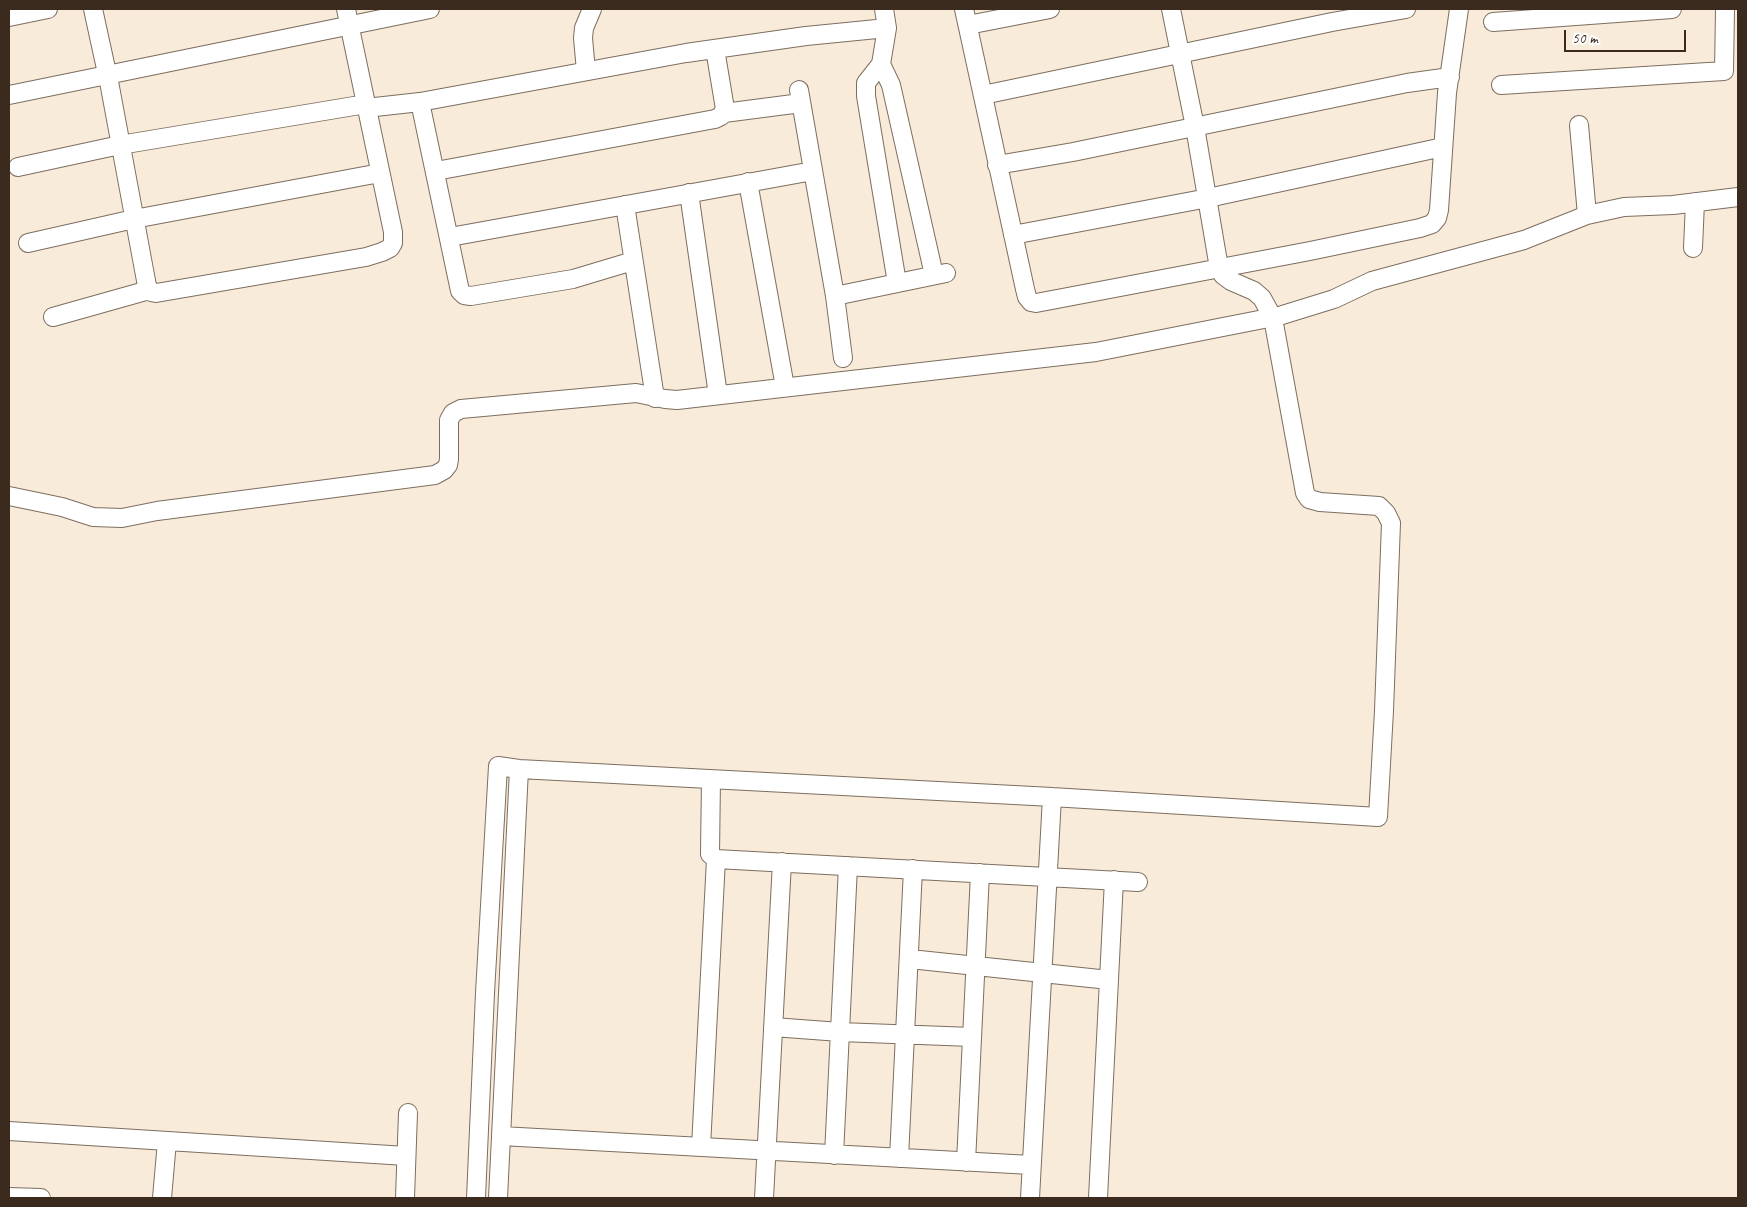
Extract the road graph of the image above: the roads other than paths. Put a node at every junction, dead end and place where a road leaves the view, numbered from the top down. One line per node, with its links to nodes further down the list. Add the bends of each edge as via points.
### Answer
1 (48, 9): 15 (street)
2 (93, 9): 25 (street)
3 (346, 9): 18 (street)
4 (430, 9): 18 (street)
5 (592, 9): 24 (street, via 583,38)
6 (884, 9): 20 (street)
7 (1050, 9): 16 (street)
8 (1171, 9): 22 (street)
9 (1406, 9): 22 (street)
10 (1459, 9): 26 (street)
11 (1672, 9): 13 (street)
12 (1726, 9): 19 (street); 27 (street, via 1724,71)
13 (1613, 11): 14 (street)
14 (1548, 13): 17 (street)
15 (9, 17)
16 (966, 17): 29 (street)
17 (1493, 22)
18 (349, 26): 25 (street); 31 (street)
19 (1738, 26)
20 (887, 28): 21 (street); 23 (street)
21 (715, 49): 24 (street); 32 (street)
22 (1181, 54): 29 (street); 34 (street)
23 (881, 64): 56 (street, via 866,83 866,96); 56 (street, via 891,85 940,274)
24 (586, 71): 30 (street)
25 (107, 73): 28 (street); 35 (street)
26 (1450, 77): 34 (street); 36 (street)
27 (1501, 85)
28 (9, 95)
29 (983, 95): 37 (street)
30 (420, 102): 31 (street); 39 (street)
31 (366, 106): 35 (street); 41 (street)
32 (724, 113): 39 (street, via 715,119); 40 (street, via 800,96)
33 (1579, 125): 48 (street)
34 (1195, 126): 37 (street); 45 (street)
35 (120, 145): 38 (street); 49 (street)
36 (1443, 147): 45 (street); 55 (street, via 1439,210 1432,224)
37 (998, 165): 50 (street)
38 (18, 166)
39 (436, 171): 51 (street)
40 (813, 171): 42 (street); 58 (street)
41 (380, 173): 49 (street); 57 (street, via 393,232 390,248 366,257 156,293)
42 (748, 182): 43 (street); 62 (street)
43 (689, 193): 47 (street); 63 (street)
44 (1738, 197): 46 (street)
45 (1208, 198): 50 (street); 55 (street)
46 (1695, 202): 48 (street, via 1624,207); 53 (street)
47 (625, 205): 51 (street); 54 (street)
48 (1587, 215): 60 (street, via 1524,240 1372,281 1334,299)
49 (134, 219): 52 (street); 57 (street)
50 (1013, 235): 55 (street, via 1027,297 1036,303)
51 (450, 237): 54 (street, via 460,291 471,296 573,279)
52 (28, 243)
53 (1693, 248)
54 (633, 261): 64 (street)
55 (1219, 268): 60 (street, via 1223,275 1262,298)
56 (896, 283): 58 (street)
57 (149, 290): 59 (street)
58 (835, 296): 61 (street)
59 (53, 317)
60 (1273, 318): 62 (street, via 1080,354); 68 (street, via 1305,494 1309,499 1320,502 1379,506 1391,523 1378,817)
61 (843, 358)
62 (785, 387): 63 (street)
63 (718, 395): 64 (street, via 677,400)
64 (655, 398): 65 (street, via 636,393 461,409 452,413 450,420 447,468 435,475 122,518 92,517)
65 (9, 496)
66 (519, 769): 67 (street); 87 (street); 100 (street, via 498,766)
67 (711, 779): 68 (street); 69 (street, via 710,854)
68 (1052, 797): 74 (street)
69 (716, 859): 70 (street); 89 (street)
70 (782, 862): 71 (street); 81 (street)
71 (848, 866): 72 (street); 82 (street)
72 (913, 869): 73 (street); 77 (street)
73 (980, 873): 74 (street); 78 (street)
74 (1048, 877): 75 (street); 79 (street)
75 (1114, 880): 76 (street); 80 (street)
76 (1138, 882)
77 (910, 959): 78 (street); 83 (street)
78 (976, 966): 79 (street); 84 (street)
79 (1042, 973): 80 (street); 95 (street)
80 (1109, 980): 104 (street)
81 (773, 1027): 82 (street); 90 (street)
82 (840, 1032): 83 (street); 91 (street)
83 (905, 1035): 84 (street); 93 (street)
84 (972, 1037): 94 (street)
85 (408, 1113): 92 (street)
86 (9, 1131): 88 (street)
87 (501, 1136): 89 (street); 101 (street)
88 (167, 1141): 92 (street); 98 (street)
89 (701, 1147): 90 (street)
90 (766, 1151): 91 (street); 102 (street)
91 (834, 1155): 93 (street)
92 (406, 1156): 99 (street)
93 (899, 1158): 94 (street)
94 (966, 1162): 95 (street)
95 (1031, 1166): 103 (street)
96 (9, 1197): 97 (street)
97 (42, 1198)
98 (162, 1198)
99 (405, 1198)
100 (476, 1198)
101 (498, 1198)
102 (764, 1198)
103 (1030, 1198)
104 (1098, 1198)

